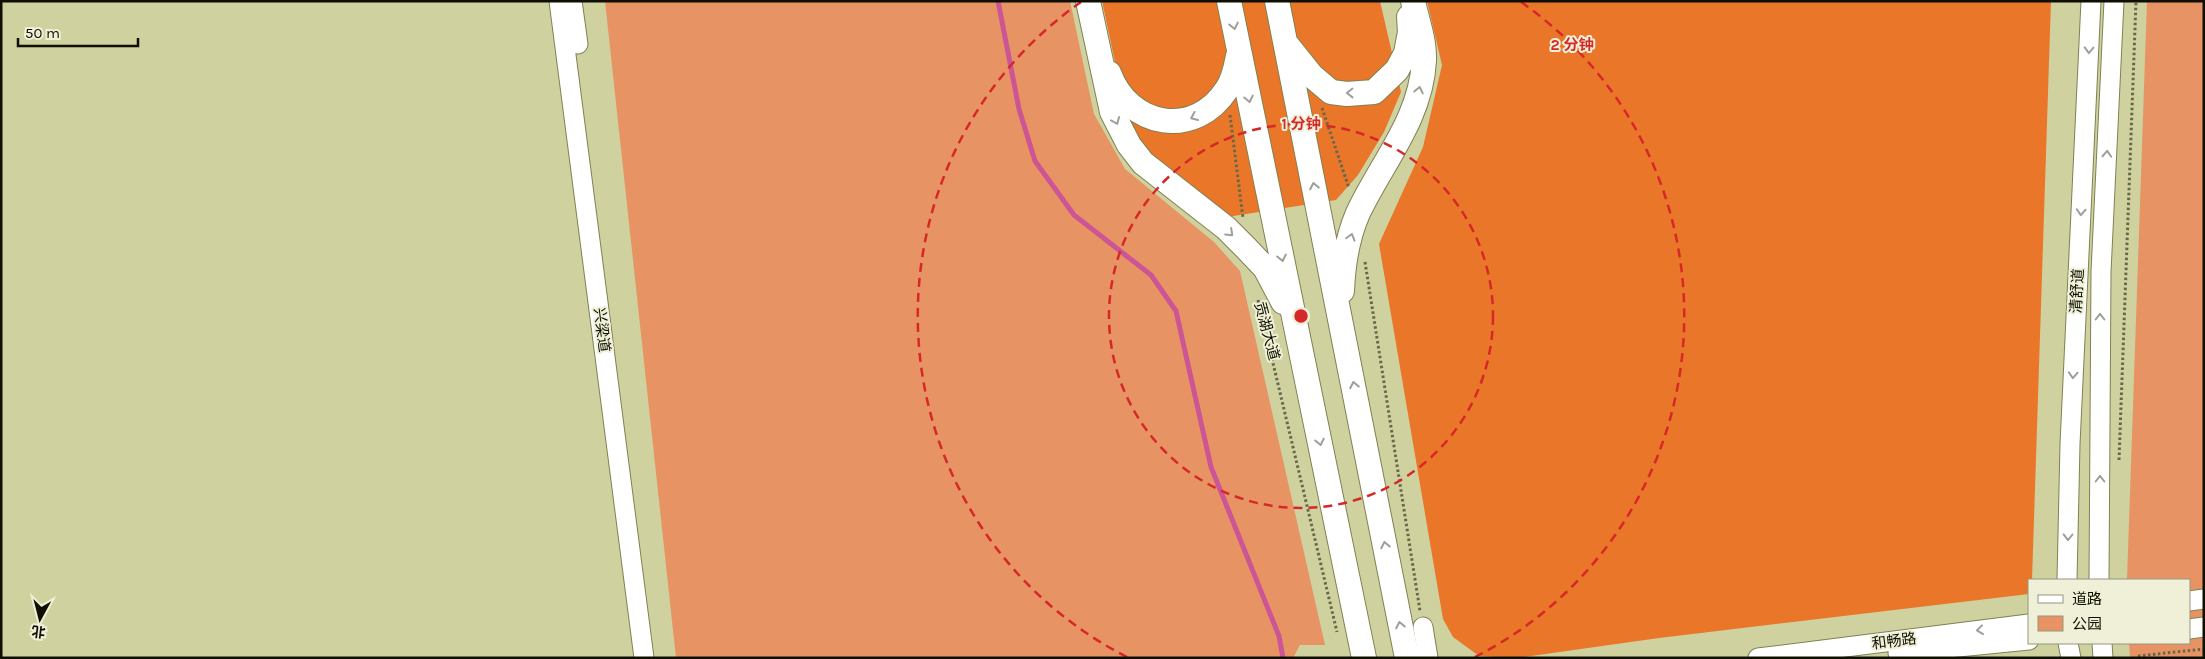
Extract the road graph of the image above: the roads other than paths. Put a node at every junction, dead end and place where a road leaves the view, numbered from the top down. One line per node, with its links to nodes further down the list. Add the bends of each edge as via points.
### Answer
1 (559, 1): 26 (street, 兴梁道)
2 (572, 1): 27 (street, 兴梁道)
3 (1088, 1): 14 (main road, one-way to 14, via 1112,112 1129,145 1143,164 1226,228 1265,268)
4 (1094, 1): 12 (main road, one-way to 4, via 1227,89 1201,114 1185,120 1150,118 1134,109 1120,94 1110,75)
5 (1229, 1): 12 (main road, 贡湖大道, one-way to 12)
6 (1277, 1): 11 (main road)
7 (1407, 1): 11 (main road, one-way to 11, via 1410,32 1406,53 1397,70 1374,92 1331,92 1312,76)
8 (1413, 1): 13 (main road, one-way to 8, via 1342,282 1358,214 1417,102 1424,60)
9 (2091, 1): 15 (street, 清舒道, one-way to 15, via 2070,444)
10 (2114, 1): 16 (street, 清舒道, one-way to 10, via 2100,272)
11 (1286, 43): 13 (main road, one-way to 11)
12 (1239, 51): 14 (main road, 贡湖大道, one-way to 14)
13 (1341, 319): 29 (main road, one-way to 13)
14 (1296, 326): 28 (main road, 贡湖大道, one-way to 28)
15 (2067, 579)
16 (2099, 579)
17 (2204, 599): 18 (street)
18 (2190, 601)
19 (2028, 624): 31 (street, 和畅路, one-way to 31)
20 (1423, 627): 30 (street)
21 (2204, 627): 22 (street)
22 (2190, 629)
23 (2028, 640): 32 (street, 和畅路)
24 (2068, 644): 33 (street)
25 (2102, 644): 34 (street)
26 (644, 658)
27 (655, 658)
28 (1364, 658)
29 (1406, 658)
30 (1428, 658)
31 (1758, 658)
32 (1852, 658)
33 (2071, 658)
34 (2103, 658)

